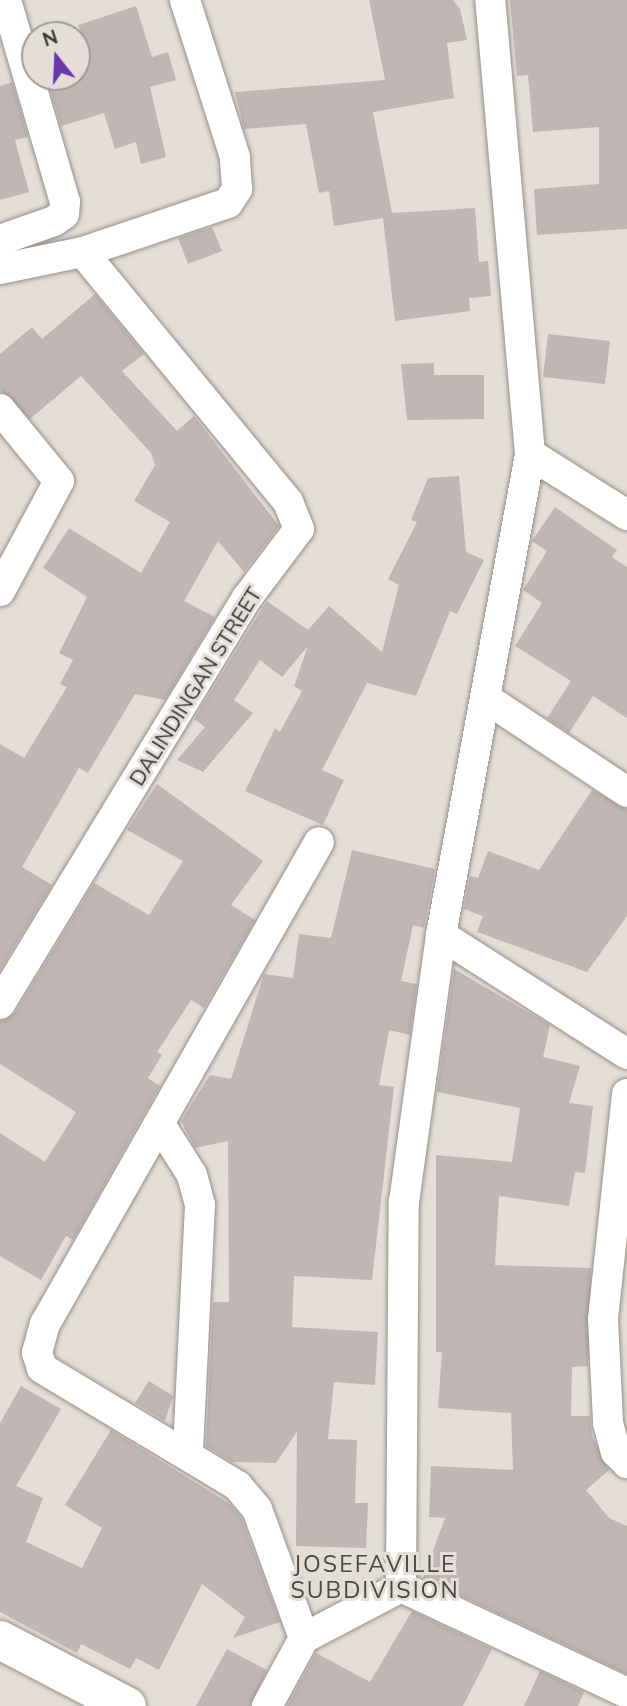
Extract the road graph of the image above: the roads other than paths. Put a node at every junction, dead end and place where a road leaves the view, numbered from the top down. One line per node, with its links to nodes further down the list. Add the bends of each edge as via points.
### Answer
1 (6, 0): 4 (street, via 65,202 64,214 54,220)
2 (185, 0): 5 (street, via 235,157 237,190 228,203)
3 (490, 0): 8 (street)
4 (0, 240)
5 (83, 252): 6 (street); 15 (street, DALINDINGAN STREET, via 288,502 299,529 247,598)
6 (0, 270)
7 (0, 409): 10 (street, via 59,481)
8 (530, 454): 9 (street); 11 (street)
9 (627, 515)
10 (0, 591)
11 (487, 699): 12 (street); 14 (street)
12 (627, 792)
13 (319, 842): 18 (street)
14 (441, 935): 16 (street); 21 (street, via 404,1202)
15 (0, 1004)
16 (627, 1054)
17 (627, 1094): 20 (street, via 603,1320 608,1423 616,1452)
18 (161, 1126): 19 (street, via 200,1198); 19 (street, via 45,1324 37,1353 42,1368)
19 (188, 1454): 22 (street, via 238,1486 257,1509)
20 (627, 1463)
21 (401, 1587): 22 (street); 24 (street)
22 (304, 1637): 26 (street)
23 (0, 1640): 25 (main road)
24 (627, 1693)
25 (127, 1706)
26 (267, 1706)

